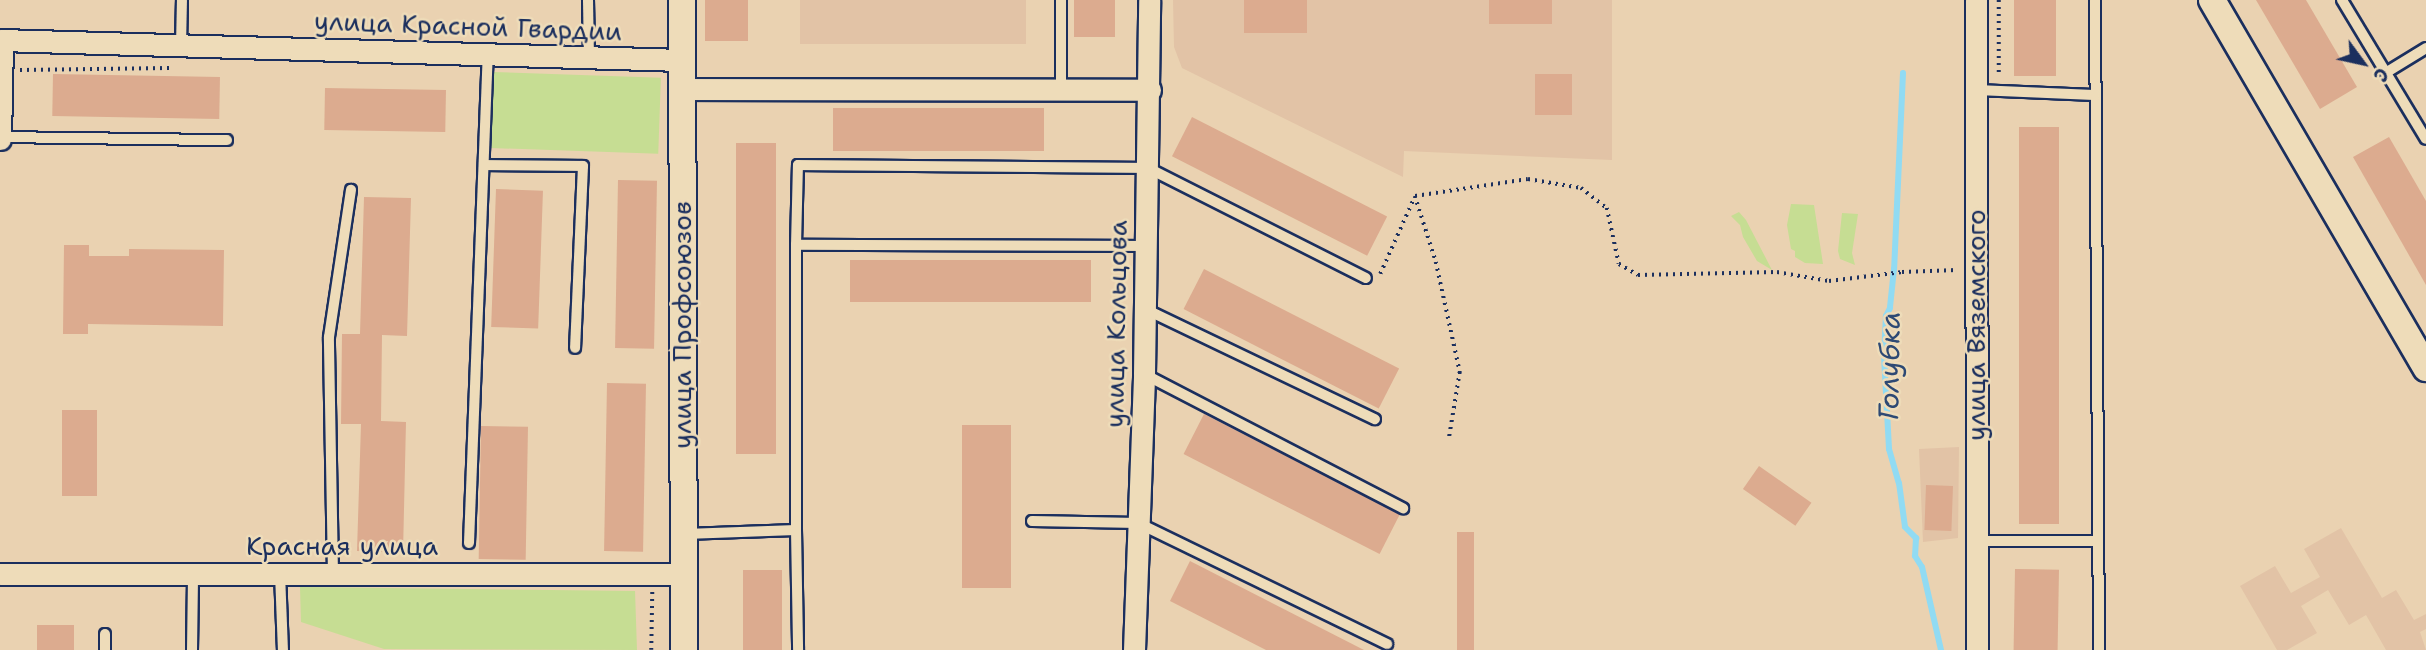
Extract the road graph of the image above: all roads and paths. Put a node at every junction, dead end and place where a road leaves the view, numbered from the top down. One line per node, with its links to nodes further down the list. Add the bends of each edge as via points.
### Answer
1 (182, 0): 11 (lane)
2 (588, 0): 14 (lane)
3 (682, 0): 15 (street, улица Профсоюзов)
4 (1061, 0): 18 (lane)
5 (1149, 0): 19 (street, улица Кольцова)
6 (1976, 0): 20 (street, улица Вяземского)
7 (2095, 0): 21 (lane)
8 (2212, 0): 35 (street)
9 (2342, 0): 16 (lane)
10 (1, 40): 11 (street, улица Красной Гвардии); 22 (street)
11 (181, 46): 13 (street, улица Красной Гвардии)
12 (2426, 48): 16 (lane)
13 (488, 55): 14 (street, улица Красной Гвардии); 25 (lane)
14 (589, 58): 15 (street, улица Красной Гвардии)
15 (682, 60): 17 (street, улица Профсоюзов)
16 (2387, 72): 23 (lane)
17 (682, 89): 18 (street); 43 (street, улица Профсоюзов)
18 (1061, 90): 19 (street)
19 (1150, 90): 26 (street, улица Кольцова)
20 (1976, 90): 21 (lane); 31 (street, улица Вяземского)
21 (2095, 95): 45 (lane)
22 (0, 138): 24 (lane)
23 (2426, 139)
24 (227, 140)
25 (484, 165): 34 (lane, via 583,166); 46 (lane)
26 (1148, 168): 29 (lane, via 798,165); 30 (street, улица Кольцова); 32 (lane)
27 (351, 190): 50 (lane, via 328,337)
28 (1415, 196): 31 (path, via 1528,179 1581,188 1607,208 1619,264 1638,275 1777,272 1829,281 1902,272); 32 (path); 38 (path, via 1436,262 1461,372)
29 (796, 245): 30 (lane); 42 (lane)
30 (1146, 246): 33 (street, улица Кольцова)
31 (1976, 270): 44 (street, улица Вяземского)
32 (1371, 282)
33 (1145, 309): 36 (street, улица Кольцова); 37 (lane)
34 (575, 348)
35 (2426, 368)
36 (1144, 374): 39 (lane); 41 (street, улица Кольцова)
37 (1375, 419)
38 (1449, 439)
39 (1403, 508)
40 (1032, 521): 41 (lane)
41 (1138, 523): 54 (lane); 61 (street, улица Кольцова)
42 (796, 530): 43 (lane); 60 (lane)
43 (683, 534): 51 (street, улица Профсоюзов)
44 (1976, 541): 45 (lane); 62 (street, улица Вяземского)
45 (2098, 541): 63 (lane)
46 (469, 543)
47 (280, 573): 49 (street, Красная улица); 50 (street, Красная улица); 57 (lane)
48 (0, 574): 49 (street, Красная улица)
49 (193, 574): 56 (lane)
50 (333, 574): 52 (street, Красная улица)
51 (684, 574): 52 (street, Красная улица); 59 (street, улица Профсоюзов)
52 (652, 575): 58 (path)
53 (104, 634): 55 (lane)
54 (1387, 644)
55 (105, 650)
56 (192, 650)
57 (283, 650)
58 (652, 650)
59 (684, 650)
60 (798, 650)
61 (1134, 650)
62 (1977, 650)
63 (2099, 650)

